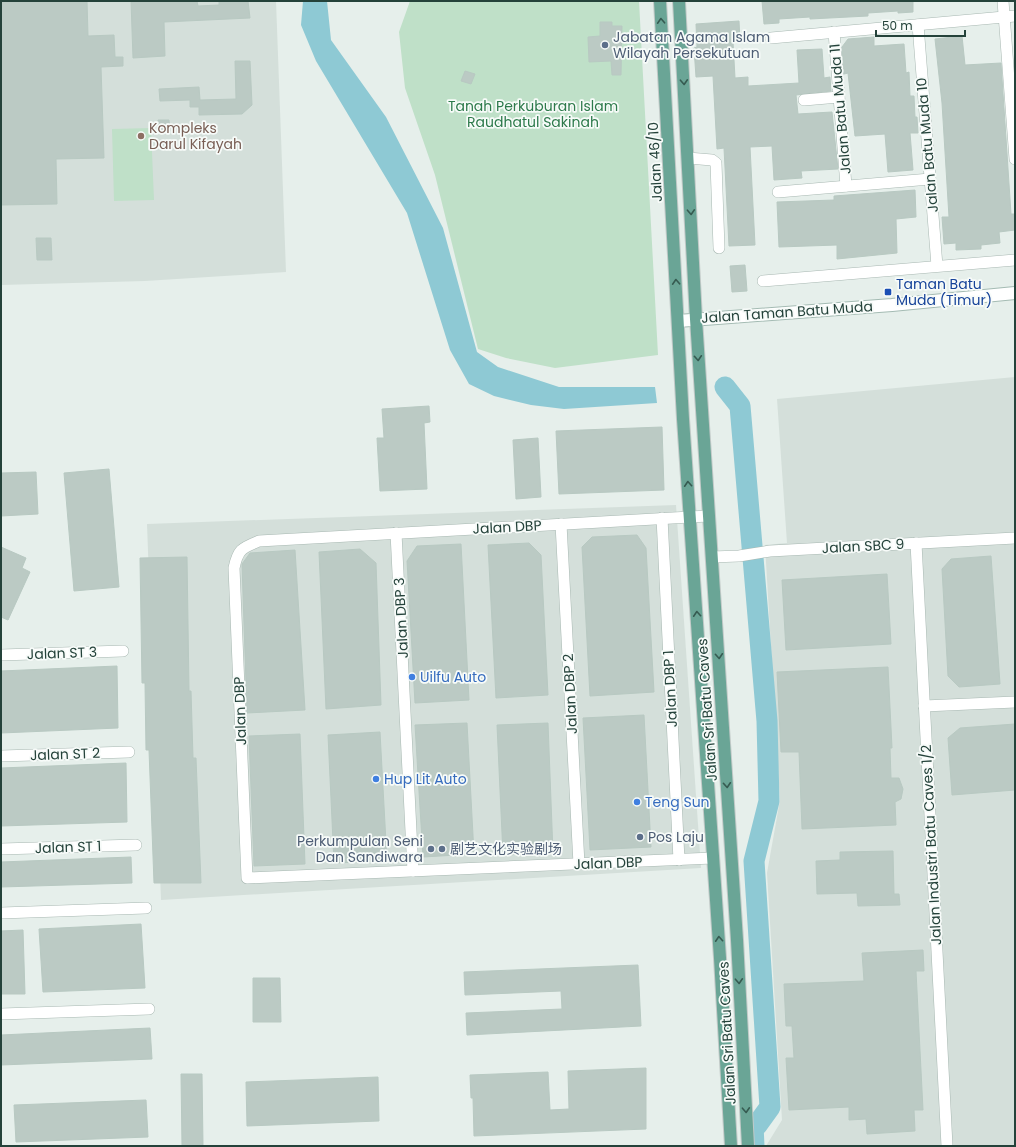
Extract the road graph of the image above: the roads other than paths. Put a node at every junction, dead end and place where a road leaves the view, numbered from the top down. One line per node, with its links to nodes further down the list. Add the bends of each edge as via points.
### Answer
1 (660, 1): 21 (main road, Jalan 46/10, one-way to 1)
2 (679, 1): 10 (main road, one-way to 10)
3 (1003, 1): 4 (street)
4 (1010, 16): 5 (street); 11 (street)
5 (918, 25): 6 (street); 12 (street, Jalan Batu Muda 10)
6 (834, 32): 7 (street); 8 (street, Jalan Batu Muda 11)
7 (771, 38)
8 (839, 97): 9 (street); 13 (street, Jalan Batu Muda 11)
9 (804, 100)
10 (688, 158): 15 (street, via 712,160 716,163); 20 (main road, one-way to 20)
11 (1015, 158)
12 (930, 179): 13 (street, Jalan Batu Muda 11); 17 (street, Jalan Batu Muda 10)
13 (846, 186): 14 (street, Jalan Batu Muda 11)
14 (778, 192)
15 (719, 248)
16 (1015, 260): 17 (street)
17 (937, 266): 18 (street)
18 (763, 281)
19 (1015, 293): 20 (street, Jalan Taman Batu Muda)
20 (696, 319): 21 (street, Jalan Taman Batu Muda); 22 (main road, Jalan Sri Batu Caves, one-way to 22)
21 (678, 321): 23 (main road, Jalan Sri Batu Caves, one-way to 21)
22 (708, 516): 23 (street, Jalan DBP); 29 (main road, Jalan Sri Batu Caves)
23 (690, 517): 24 (street, Jalan DBP); 38 (main road, Jalan Sri Batu Caves, one-way to 23)
24 (662, 518): 25 (street, Jalan DBP); 39 (street, Jalan DBP 1)
25 (562, 524): 26 (street, Jalan DBP); 40 (street, Jalan DBP 2)
26 (396, 533): 41 (street, Jalan DBP 3); 41 (street, Jalan DBP, via 259,541 243,547 237,555 234,568 246,870 247,878)
27 (1015, 538): 28 (street, Jalan SBC 9)
28 (916, 543): 29 (street, Jalan SBC 9, via 770,551); 33 (street, Jalan Industri Batu Caves 1/2)
29 (712, 557): 47 (main road, Jalan Sri Batu Caves, one-way to 47)
30 (123, 651): 31 (street, Jalan ST 3)
31 (1, 655)
32 (1015, 702): 33 (street)
33 (924, 706): 48 (street, Jalan Industri Batu Caves 1/2)
34 (129, 752): 35 (street, Jalan ST 2)
35 (1, 756)
36 (136, 845): 37 (street, Jalan ST 1)
37 (1, 849)
38 (713, 858): 39 (street, Jalan DBP); 46 (main road, Jalan Sri Batu Caves, one-way to 38)
39 (679, 860): 40 (street, Jalan DBP)
40 (579, 864): 41 (street, Jalan DBP)
41 (414, 871)
42 (146, 908): 43 (street)
43 (1, 913)
44 (149, 1009): 45 (street)
45 (1, 1014)
46 (731, 1146)
47 (748, 1146)
48 (947, 1146)

